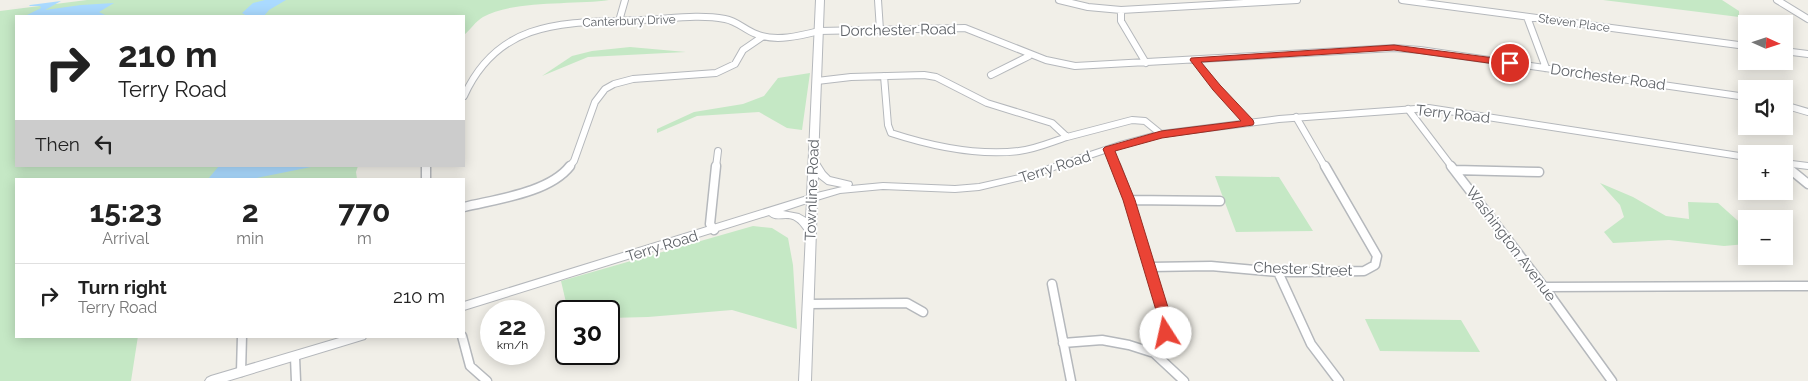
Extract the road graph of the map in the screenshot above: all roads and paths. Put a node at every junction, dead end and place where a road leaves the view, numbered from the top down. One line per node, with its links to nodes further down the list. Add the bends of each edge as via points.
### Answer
1 (625, 0): 11 (street)
2 (820, 0): 13 (street, Townline Road)
3 (878, 0): 12 (street)
4 (1059, 0): 8 (street)
5 (1297, 0): 8 (street)
6 (1402, 0): 9 (street, Steven Place)
7 (1777, 0): 10 (street)
8 (1121, 10): 20 (street, via 1121,21)
9 (1526, 17): 15 (street, Steven Place); 21 (street)
10 (1808, 19)
11 (619, 21): 14 (street, Canterbury Drive, via 722,18 734,20); 25 (street, Canterbury Drive, via 559,25 520,36 499,48 482,64)
12 (880, 30): 13 (street, Dorchester Road); 18 (street, Dorchester Road, via 965,28 987,34)
13 (819, 31): 14 (street, via 805,35); 24 (street, Townline Road)
14 (762, 37): 48 (street, via 743,50 735,64 716,73 633,78 614,84 599,95 574,162 562,176 540,187)
15 (1738, 45)
16 (1793, 52): 17 (street)
17 (1808, 54)
18 (1029, 56): 20 (street, Dorchester Road, via 1054,64 1075,66); 22 (street)
19 (1195, 60): 20 (street, Dorchester Road); 21 (street, Dorchester Road, via 1394,48); 31 (street)
20 (1146, 62)
21 (1546, 68): 26 (street, Dorchester Road)
22 (992, 75)
23 (884, 76): 24 (street); 33 (street, via 936,77 986,103 1052,123); 33 (street, via 891,134 1001,152 1020,151)
24 (816, 81): 34 (street, Townline Road)
25 (465, 94)
26 (1738, 96)
27 (1793, 108): 29 (street)
28 (1408, 109): 30 (street, Terry Road); 37 (street, Terry Road, via 1429,108); 40 (street, Washington Avenue)
29 (1808, 112)
30 (1296, 117): 31 (street, Terry Road); 53 (street, Chester Street, via 1377,256 1375,265 1364,271)
31 (1249, 123): 32 (street, Terry Road)
32 (1161, 134): 33 (street, via 1145,121 1132,120); 35 (street, Terry Road)
33 (1067, 137)
34 (814, 147): 44 (street, via 818,174 824,179 837,184); 45 (street, Townline Road)
35 (1109, 149): 44 (street, Terry Road, via 1018,179 979,188); 46 (street)
36 (718, 151): 50 (street, via 710,224)
37 (1738, 156)
38 (1793, 164): 39 (street)
39 (1808, 166)
40 (1455, 170): 42 (street); 56 (street, Washington Avenue)
41 (1793, 171): 43 (street)
42 (1538, 172)
43 (1808, 184)
44 (883, 186): 45 (street, Terry Road, via 839,190)
45 (812, 197): 49 (street, Terry Road); 51 (street, Townline Road)
46 (1129, 200): 47 (street); 52 (street)
47 (1220, 201)
48 (465, 207)
49 (741, 221): 50 (street, Terry Road); 51 (street, via 792,214 805,222)
50 (714, 230): 58 (street, Terry Road)
51 (811, 235): 57 (street, Townline Road)
52 (1150, 267): 53 (street, Chester Street, via 1211,266); 64 (street, via 1165,317 1166,333)
53 (1278, 272): 73 (street, via 1316,353)
54 (1052, 284): 63 (street)
55 (1808, 286): 56 (street)
56 (1544, 287): 74 (street, Washington Avenue)
57 (808, 304): 59 (street, via 907,303); 70 (street, Townline Road)
58 (465, 306)
59 (924, 312)
60 (242, 338): 66 (street)
61 (355, 338): 65 (street)
62 (463, 338): 69 (street, via 470,366)
63 (1063, 343): 64 (street, via 1102,340); 71 (street)
64 (1154, 352): 72 (street)
65 (295, 357): 66 (street); 68 (street)
66 (241, 372): 67 (street)
67 (211, 381)
68 (296, 381)
69 (487, 381)
70 (805, 381)
71 (1071, 381)
72 (1184, 381)
73 (1339, 381)
74 (1612, 381)

